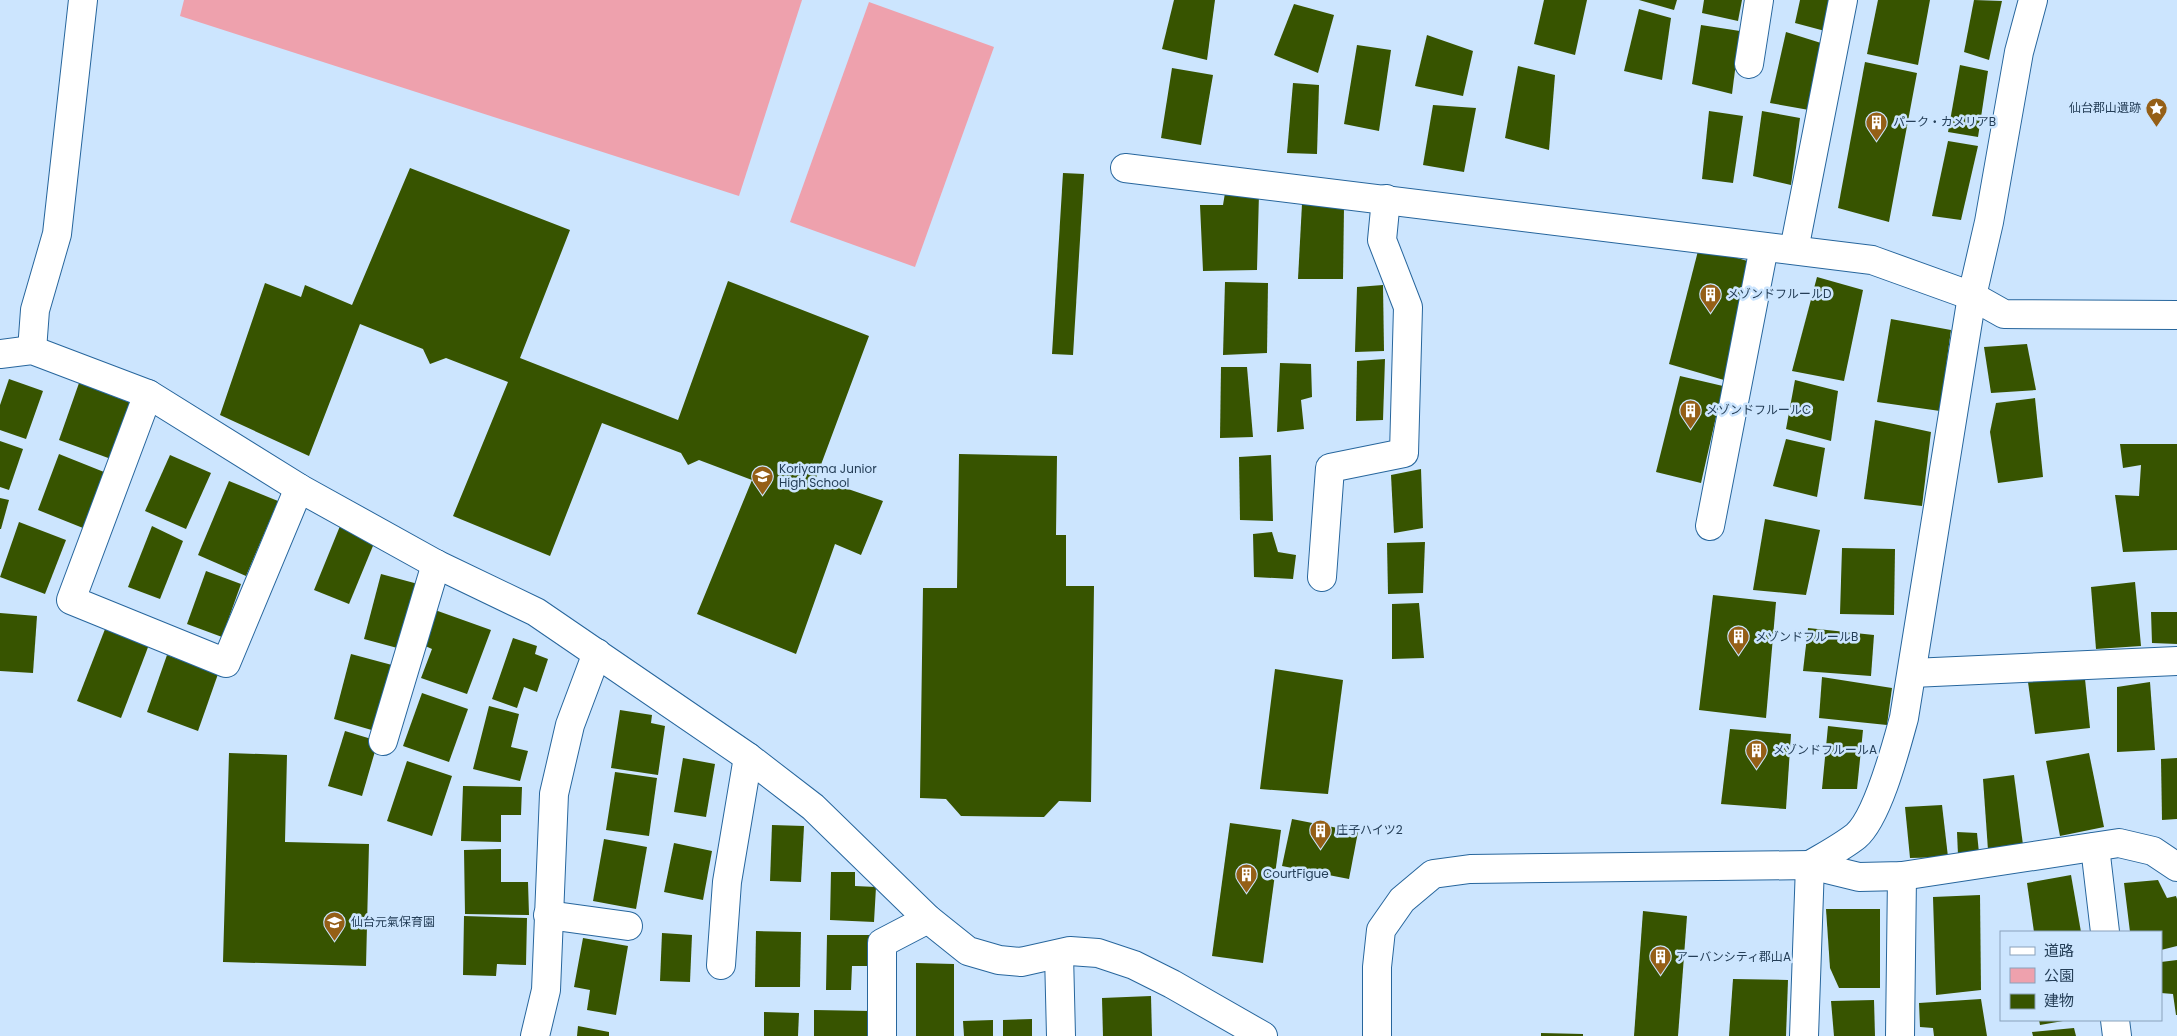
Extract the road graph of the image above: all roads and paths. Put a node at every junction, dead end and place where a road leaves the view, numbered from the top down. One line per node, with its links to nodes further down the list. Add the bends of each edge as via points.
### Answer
1 (83, 0): 12 (street, via 57,234 35,310)
2 (1759, 0): 5 (street)
3 (1843, 0): 9 (street)
4 (2033, 0): 10 (street, via 2019,52 1990,222)
5 (1749, 64)
6 (1125, 168): 7 (street)
7 (1386, 199): 8 (street); 18 (street, via 1382,240 1408,307 1404,454 1330,468)
8 (1764, 247): 9 (street); 16 (street)
9 (1794, 250): 10 (street, via 1872,260)
10 (1972, 296): 11 (street, via 2004,314); 21 (street)
11 (2177, 315)
12 (32, 350): 13 (street); 14 (street)
13 (0, 354)
14 (148, 394): 15 (street); 15 (street, via 71,600 226,663)
15 (299, 488): 17 (street)
16 (1710, 526)
17 (436, 564): 19 (street, via 536,612); 22 (street)
18 (1322, 577)
19 (597, 653): 23 (street); 28 (street, via 570,725 554,794)
20 (2177, 661): 21 (street)
21 (1912, 673): 25 (street, via 1904,718 1876,806 1858,835)
22 (383, 742)
23 (748, 757): 29 (street, via 813,807); 33 (street, via 727,882)
24 (2095, 847): 26 (street, via 2119,843 2153,851); 27 (street); 31 (street)
25 (1810, 865): 27 (street, via 1859,877); 39 (street, via 1470,869 1433,874 1402,900 1381,930 1377,967); 40 (street)
26 (2177, 867)
27 (1902, 876): 41 (street)
28 (548, 915): 30 (street); 35 (street, via 546,990)
29 (928, 919): 32 (street, via 968,951 999,960 1021,962); 36 (street, via 882,943)
30 (628, 926)
31 (2105, 931)
32 (1059, 954): 37 (street); 38 (street, via 1070,951 1098,953 1134,965)
33 (721, 965)
34 (2115, 1021): 42 (street)
35 (535, 1036)
36 (882, 1036)
37 (1061, 1036)
38 (1263, 1036)
39 (1377, 1036)
40 (1804, 1036)
41 (1900, 1036)
42 (2117, 1036)

